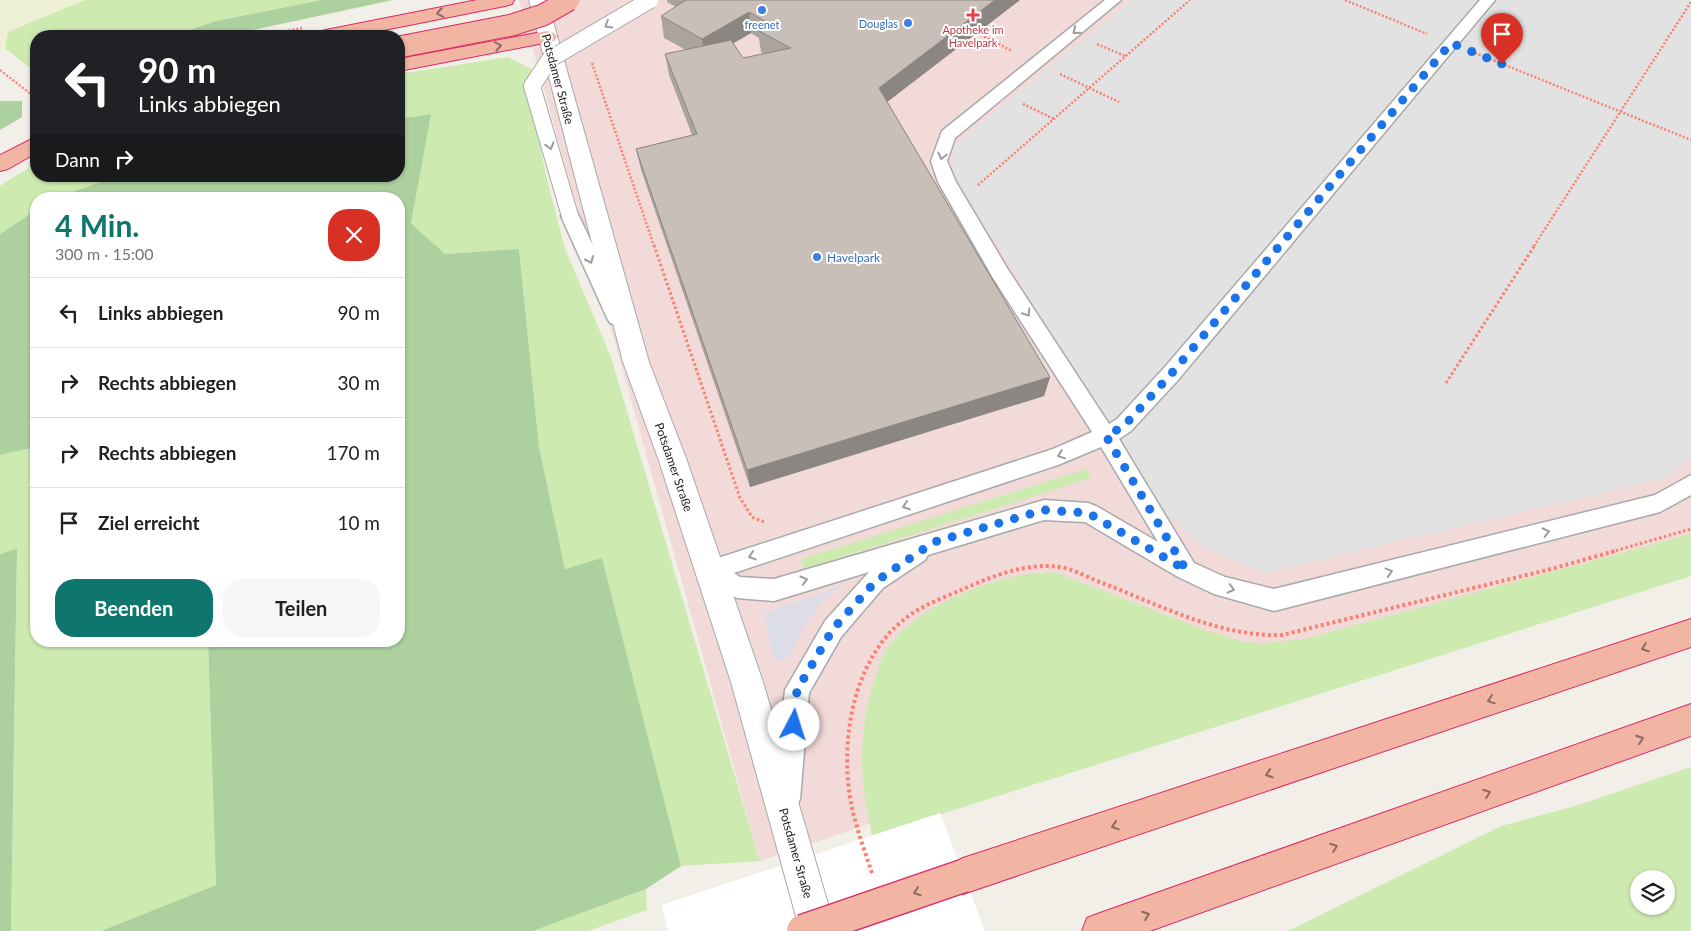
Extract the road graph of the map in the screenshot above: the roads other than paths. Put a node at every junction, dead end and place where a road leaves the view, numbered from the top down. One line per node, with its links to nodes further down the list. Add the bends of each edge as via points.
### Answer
1 (505, 0): 8 (highway, one-way to 8)
2 (538, 0): 10 (street, Potsdamer Straße)
3 (552, 0): 9 (highway, via 537,9 511,17)
4 (570, 0): 11 (highway, bridge, via 543,15 512,25)
5 (650, 0): 15 (lane, one-way to 15, bridge, via 550,60 532,86 570,216)
6 (1114, 0): 16 (lane, one-way to 16, via 948,135 939,161 947,182 1000,273)
7 (1488, 0): 16 (lane, via 1171,374 1124,426)
8 (356, 30)
9 (405, 37)
10 (547, 37): 12 (highway, one-way to 10); 15 (street, Potsdamer Straße)
11 (405, 46)
12 (405, 64)
13 (30, 147): 14 (highway)
14 (0, 164)
15 (636, 362): 19 (street, Potsdamer Straße)
16 (1106, 436): 19 (lane, one-way to 19, via 1058,456); 20 (lane)
17 (1691, 484): 20 (lane, one-way to 17, via 1222,587 1274,600 1660,503)
18 (934, 542): 19 (lane, one-way to 18, via 737,587 774,590); 20 (lane, via 1044,510 1088,513); 23 (lane, via 875,582 833,629 797,690)
19 (709, 570): 23 (street, Potsdamer Straße, via 747,682)
20 (1186, 570)
21 (1691, 633): 24 (highway, one-way to 24, bridge)
22 (1691, 720): 26 (highway, one-way to 22)
23 (786, 814): 25 (street, Potsdamer Straße)
24 (803, 931)
25 (818, 931)
26 (1100, 931)

